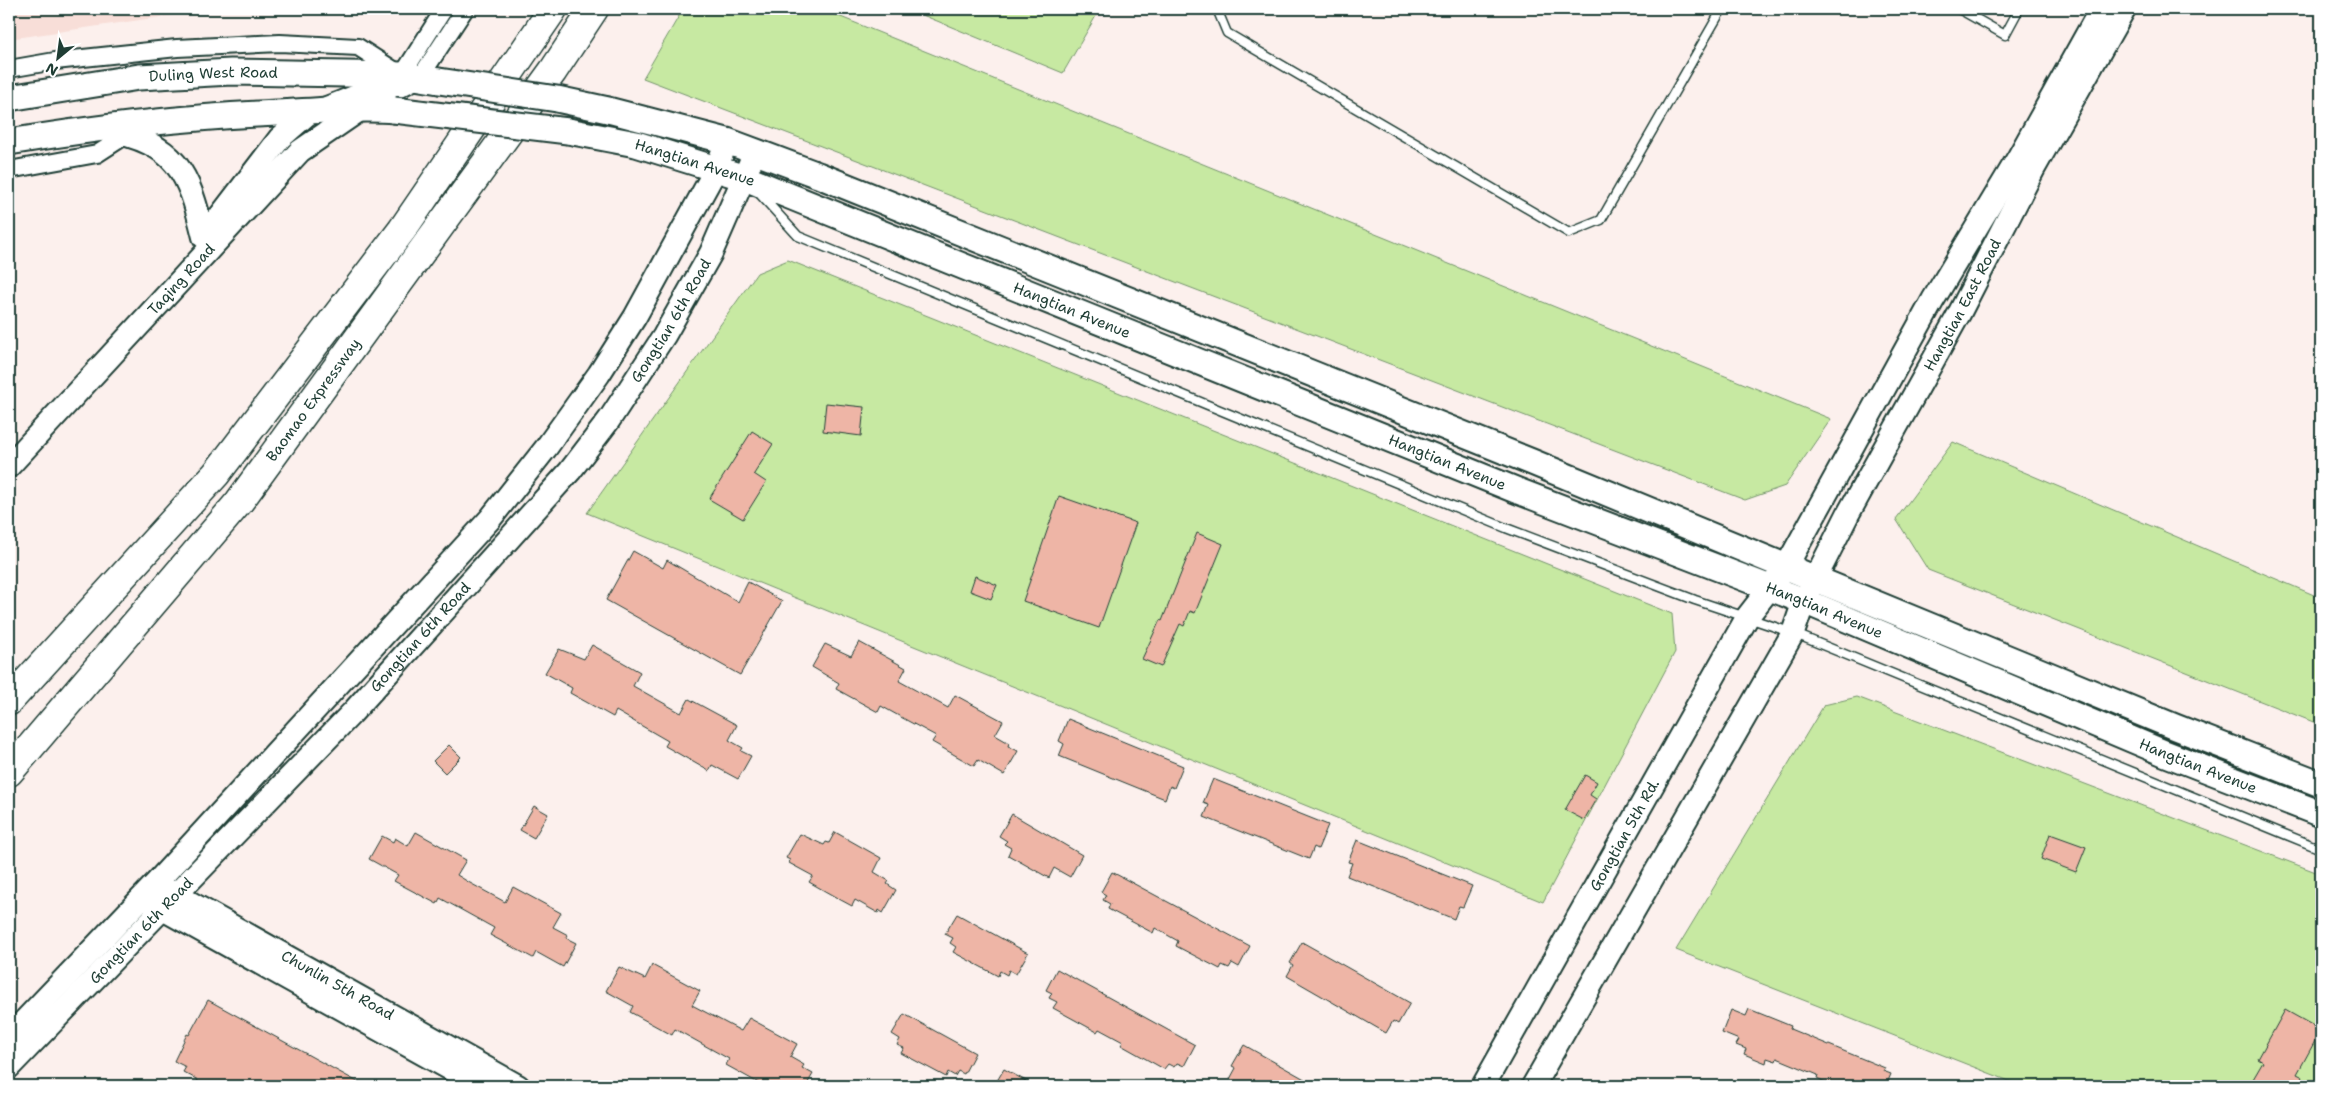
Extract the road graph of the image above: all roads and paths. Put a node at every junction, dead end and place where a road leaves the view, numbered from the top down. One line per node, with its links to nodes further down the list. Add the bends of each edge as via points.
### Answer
1 (444, 9): 12 (street)
2 (465, 9): 12 (street)
3 (553, 9): 33 (highway, Baomao Expressway, via 402,230 216,474)
4 (594, 9): 34 (highway, Baomao Expressway, via 553,71 239,502)
5 (1217, 9): 6 (lane, via 1228,32 1568,232 1601,220)
6 (1722, 9)
7 (1959, 9): 8 (lane, via 2005,35)
8 (2019, 9)
9 (2101, 9): 27 (street, Hangtian East Road, via 2017,160 1933,300)
10 (2124, 9): 28 (street, Hangtian East Road, via 2034,168)
11 (9, 69): 12 (street, via 177,48 280,43 358,47)
12 (420, 78): 13 (main road, Duling West Road, via 231,72 138,77); 14 (street); 15 (main road, Duling West Road, bridge); 16 (street)
13 (9, 98)
14 (364, 107): 16 (main road); 21 (main road, Hangtian Avenue, bridge, via 568,131 636,144); 26 (street, Taqing Road, via 300,152)
15 (608, 110): 19 (main road, Hangtian Avenue)
16 (311, 111): 17 (main road, via 193,117); 24 (street, Taqing Road, via 280,138)
17 (136, 128): 18 (main road, via 93,128); 22 (street, via 97,154); 24 (street, via 166,152 183,173)
18 (9, 142)
19 (727, 142): 20 (main road, Hangtian Avenue); 21 (street, Gongtian 6th Road)
20 (755, 152): 23 (street, Gongtian 6th Road); 27 (main road, Hangtian Avenue, via 1532,462)
21 (716, 169): 23 (main road, Hangtian Avenue); 38 (street, Gongtian 6th Road, via 635,317 546,448 490,519)
22 (9, 170)
23 (745, 178): 29 (main road, Hangtian Avenue, via 1518,491); 31 (lane, via 798,236 1506,528 1695,600); 39 (street, Gongtian 6th Road, via 711,253 664,336 609,420 570,471 352,713)
24 (204, 237): 25 (street, Taqing Road)
25 (9, 446)
26 (9, 466)
27 (1786, 567): 28 (main road, Hangtian Avenue); 29 (street, Hangtian East Road)
28 (1816, 579): 30 (street, Hangtian East Road); 35 (main road, Hangtian Avenue)
29 (1770, 588): 30 (main road, Hangtian Avenue); 31 (street, Gongtian 5th Rd.)
30 (1804, 601): 32 (street); 36 (main road, Hangtian Avenue, via 2164,753)
31 (1748, 616): 32 (lane); 44 (street, Gongtian 5th Rd.)
32 (1793, 633): 37 (lane); 45 (street)
33 (9, 701)
34 (9, 772)
35 (2321, 784)
36 (2321, 814)
37 (2321, 850)
38 (150, 890): 39 (street, Chunlin 5th Road); 40 (street, Gongtian 6th Road)
39 (170, 902): 41 (street, Gongtian 6th Road); 42 (street, Chunlin 5th Road); 43 (street, Chunlin 5th Road)
40 (9, 1037)
41 (9, 1066)
42 (481, 1086)
43 (518, 1086)
44 (1483, 1086)
45 (1533, 1086)

